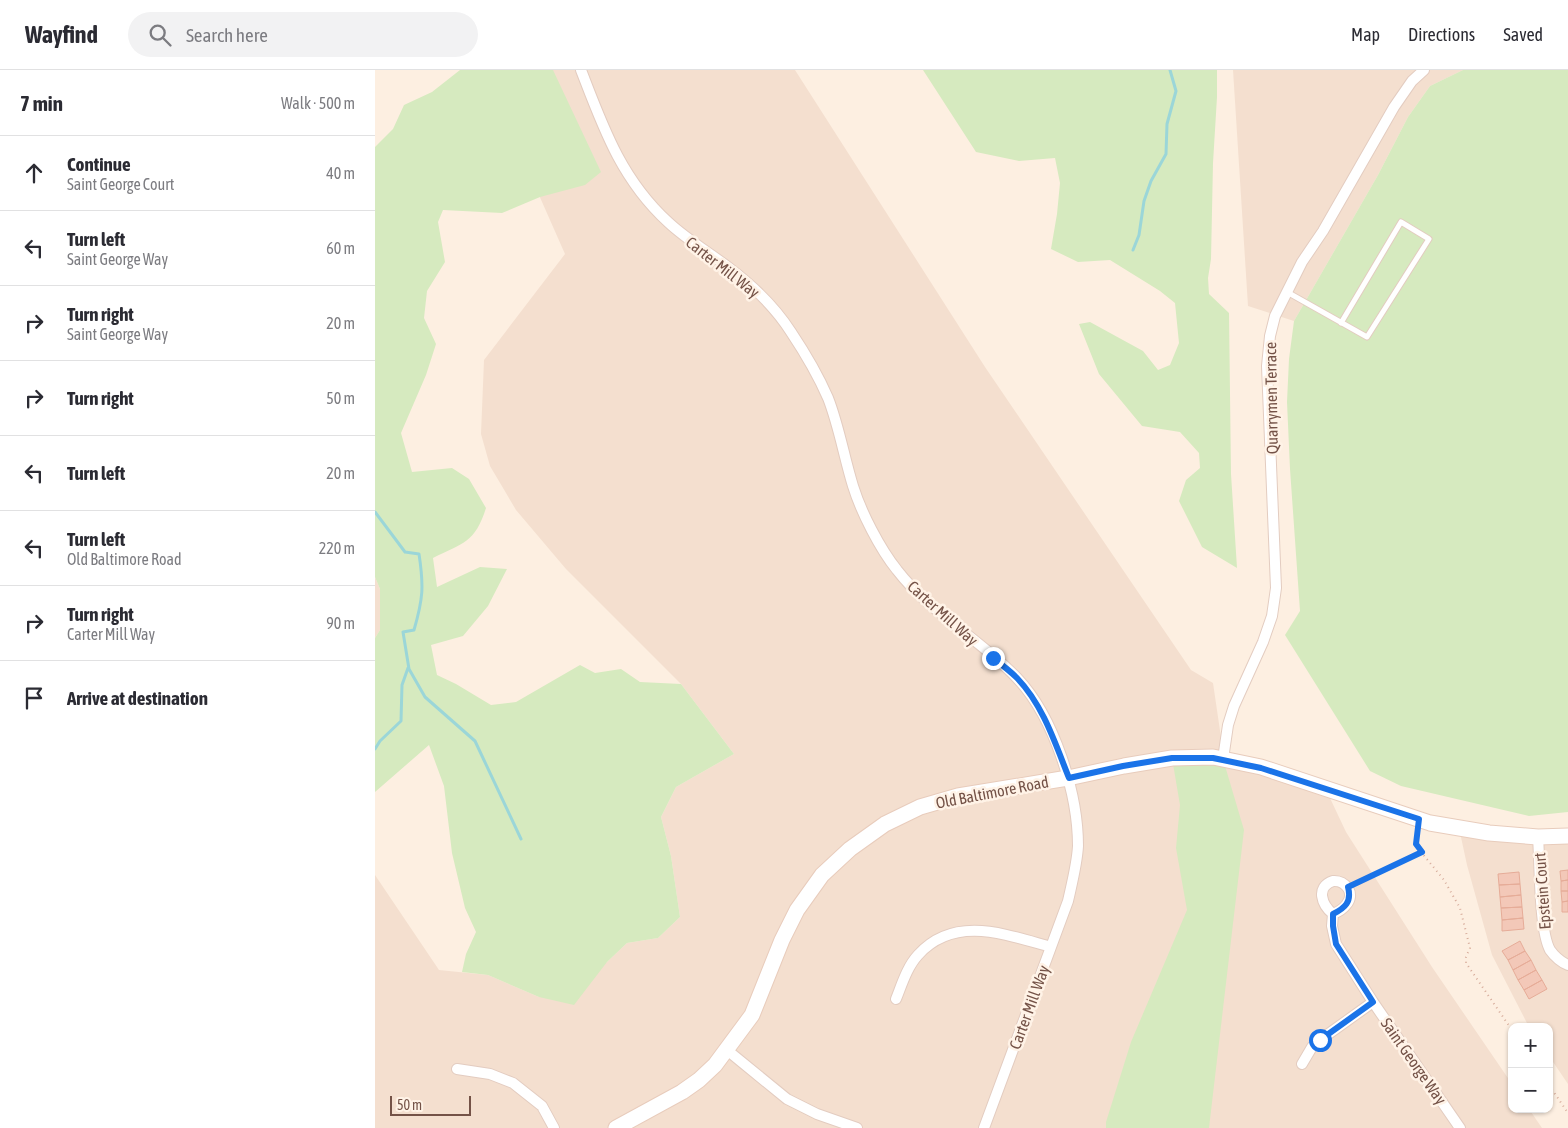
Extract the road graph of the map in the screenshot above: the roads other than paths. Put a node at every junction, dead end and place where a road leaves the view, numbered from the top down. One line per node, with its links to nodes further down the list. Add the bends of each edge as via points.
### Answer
1 (581, 70): 6 (street, Carter Mill Way, via 605,134 630,179 665,220 731,268 770,304 791,331 829,400 854,490 880,546 921,598 1017,679 1050,728)
2 (1424, 70): 3 (street, Quarrymen Terrace, via 1394,107)
3 (1287, 292): 4 (lane); 5 (street, Quarrymen Terrace, via 1275,316 1267,366 1276,588 1272,616 1263,642 1228,725)
4 (1341, 323): 4 (lane, via 1401,222 1429,239 1367,338)
5 (1223, 759): 6 (street, Old Baltimore Road, via 1172,758); 8 (street, Old Baltimore Road, via 1261,768 1419,819 1482,832)
6 (1069, 778): 10 (street, Carter Mill Way, via 1078,847 1068,901); 14 (street, Old Baltimore Road, via 959,796 920,807 885,824 850,848 822,875 797,910 752,1015)
7 (1568, 836): 8 (street, Old Baltimore Road)
8 (1538, 837): 11 (street, Epstein Court, via 1544,932 1550,950)
9 (1333, 914): 9 (street, Saint George Way, via 1324,905 1322,896 1324,887 1336,881 1348,887 1350,898 1342,909); 13 (street, Saint George Way, via 1336,944)
10 (1051, 947): 12 (street, via 986,930 945,935 917,956); 20 (street, Carter Mill Way)
11 (1568, 966)
12 (896, 999)
13 (1373, 1002): 15 (street, via 1320,1040); 21 (street, Saint George Way)
14 (727, 1050): 18 (street, Old Baltimore Road, via 715,1065 683,1092); 19 (street, via 787,1099)
15 (1302, 1064)
16 (457, 1069): 17 (street, via 490,1074 513,1083 541,1106)
17 (554, 1128)
18 (616, 1128)
19 (857, 1128)
20 (984, 1128)
21 (1460, 1128)

